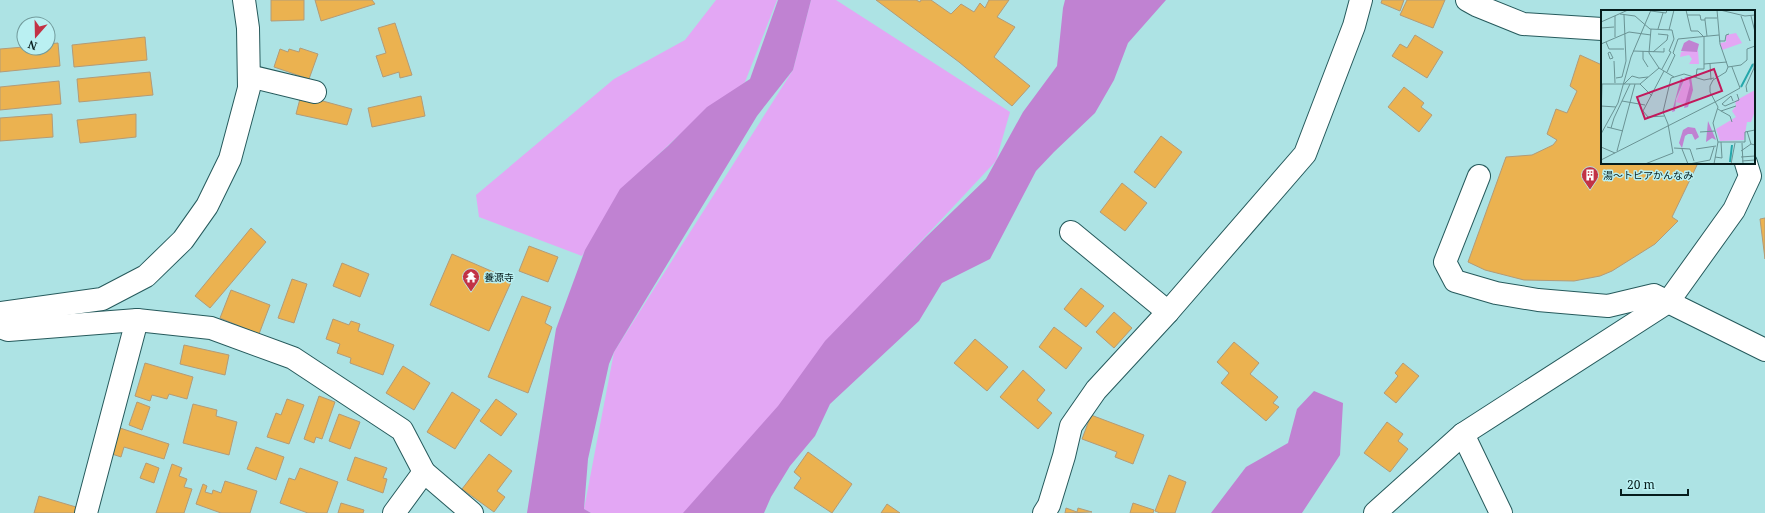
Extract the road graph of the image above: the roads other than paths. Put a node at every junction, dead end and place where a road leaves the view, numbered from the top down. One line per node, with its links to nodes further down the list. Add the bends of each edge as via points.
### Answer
1 (244, 0): 5 (street, via 248,28)
2 (1361, 0): 11 (street, via 1354,26 1305,154)
3 (1467, 0): 4 (street, via 1523,24)
4 (1601, 29)
5 (249, 76): 6 (street); 12 (street, via 249,88 230,159 207,206 183,240 146,276 102,299)
6 (315, 92)
7 (1746, 164): 10 (street, via 1750,176 1734,210)
8 (1479, 176): 10 (street, via 1445,262 1455,281 1496,293 1538,300 1608,306 1654,295)
9 (1071, 232): 11 (street)
10 (1668, 302): 15 (street); 16 (street)
11 (1168, 312): 21 (street, via 1096,390 1071,426 1054,491)
12 (0, 313)
13 (137, 320): 14 (street, via 8,330); 17 (street, via 211,328 293,358 402,430); 18 (street)
14 (0, 328)
15 (1765, 350)
16 (1463, 434): 22 (street); 23 (street)
17 (424, 472): 19 (street); 20 (street)
18 (86, 513)
19 (394, 513)
20 (472, 513)
21 (1044, 513)
22 (1375, 513)
23 (1501, 513)

